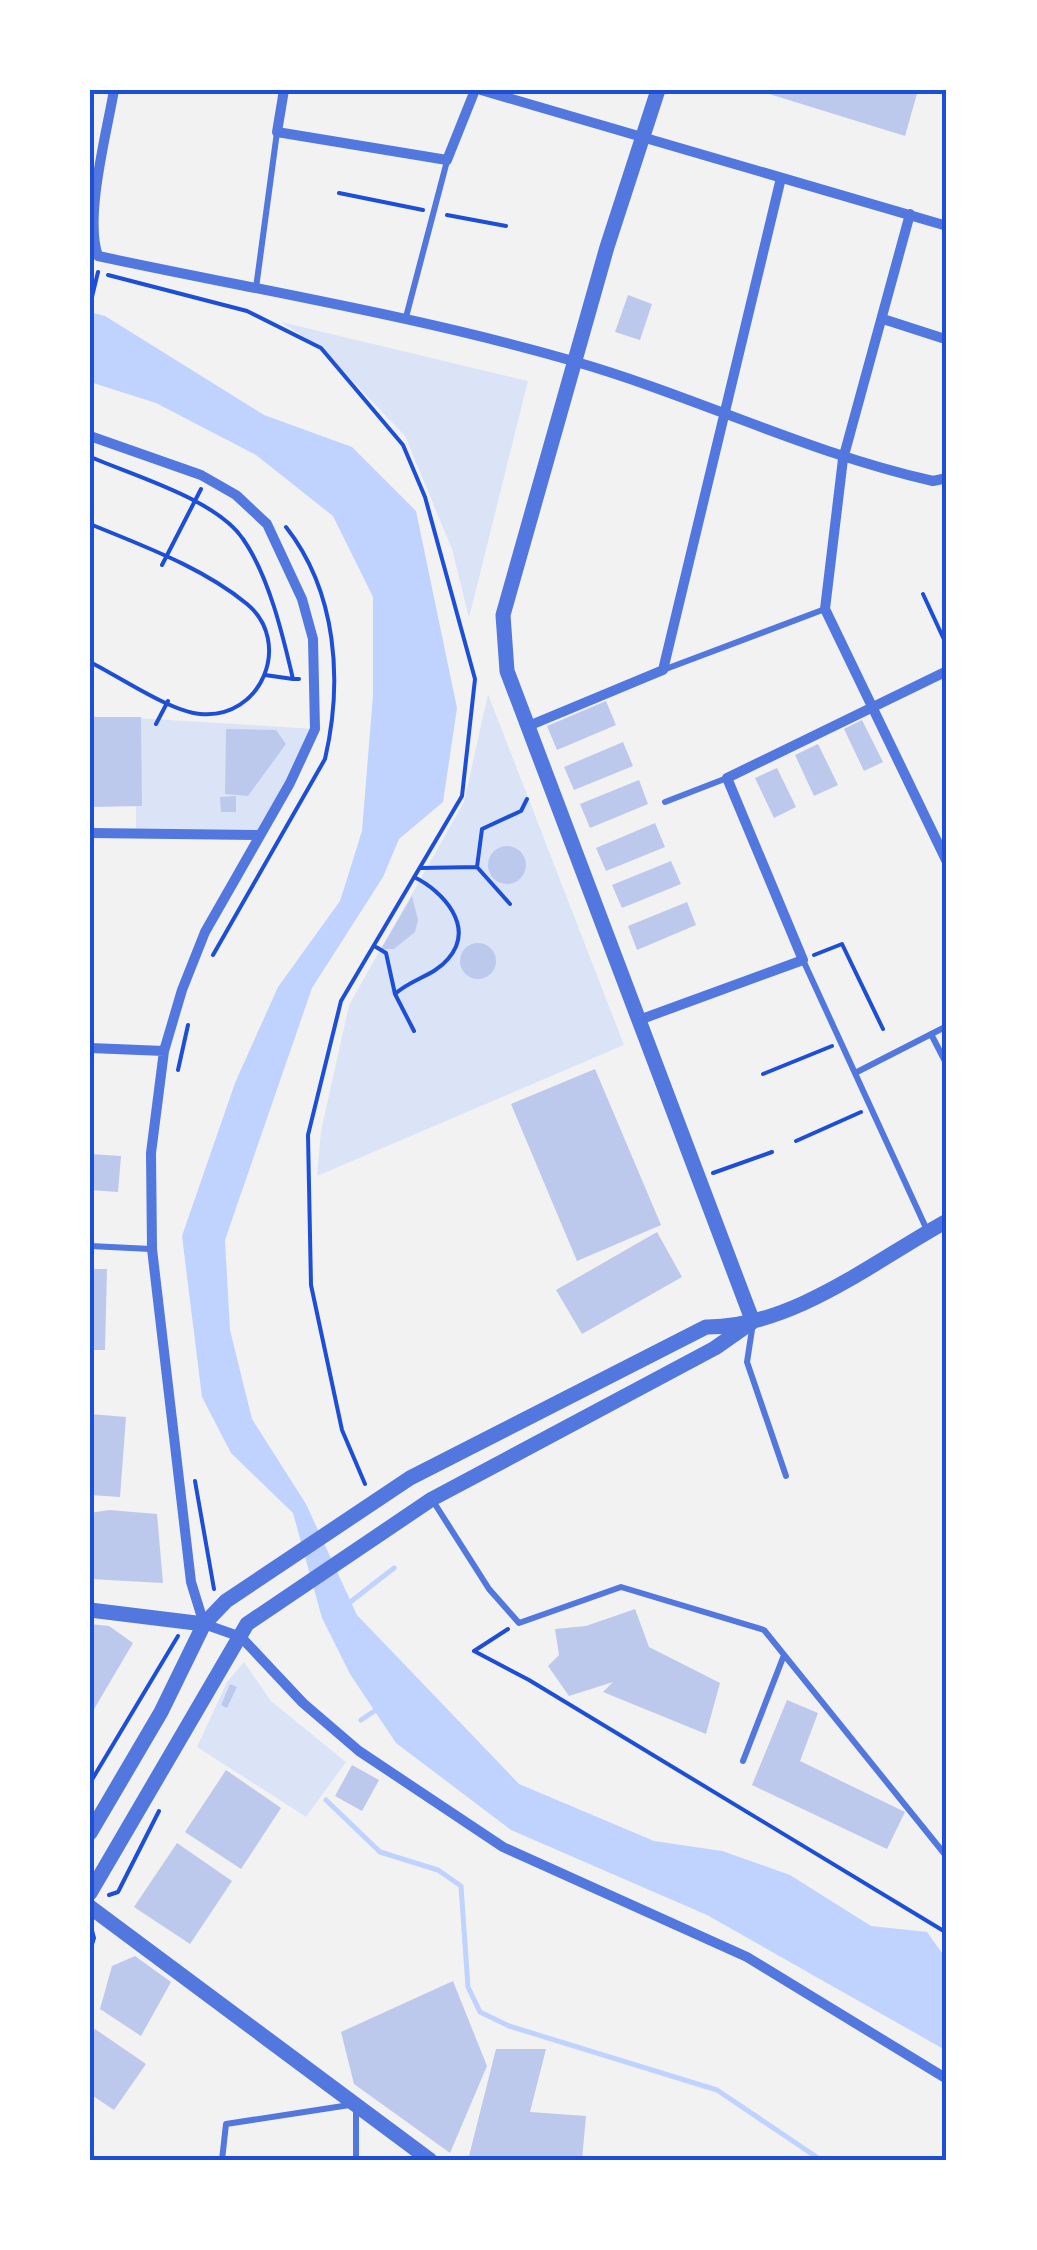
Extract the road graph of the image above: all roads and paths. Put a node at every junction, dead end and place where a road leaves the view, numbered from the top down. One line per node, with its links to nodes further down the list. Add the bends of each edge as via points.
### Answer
1 (114, 90): 8 (street)
2 (284, 90): 5 (street)
3 (478, 90): 6 (street); 9 (street)
4 (658, 90): 6 (street)
5 (277, 132): 9 (street); 18 (lane)
6 (646, 137): 10 (street); 23 (street)
7 (90, 158): 8 (lane)
8 (103, 158): 18 (street, via 98,256)
9 (447, 160): 12 (lane)
10 (781, 178): 13 (street); 24 (street)
11 (339, 193): 12 (path)
12 (434, 212): 14 (path); 20 (lane)
13 (910, 214): 15 (street); 21 (street)
14 (506, 226)
15 (947, 226)
16 (90, 267): 17 (path)
17 (98, 272): 19 (path); 54 (path, via 247,310 320,348 403,445 426,497 475,679 462,796)
18 (255, 289): 20 (street)
19 (90, 305)
20 (406, 318): 23 (street)
21 (883, 319): 22 (street); 27 (street)
22 (942, 338)
23 (575, 362): 24 (street); 47 (street, via 503,615 506,671)
24 (722, 413): 27 (street); 39 (street)
25 (90, 436): 28 (street)
26 (92, 458): 30 (path)
27 (844, 459): 29 (street, via 933,481); 36 (street)
28 (207, 477): 30 (path); 43 (street, via 236,495 273,537 306,613)
29 (947, 478)
30 (194, 502): 33 (path); 42 (path, via 243,538 273,605)
31 (90, 524): 33 (path)
32 (284, 524): 60 (path, via 325,596 332,730 325,760)
33 (168, 556): 34 (path); 41 (path, via 249,605 269,646)
34 (162, 565)
35 (923, 594): 37 (path)
36 (825, 609): 39 (lane); 45 (street)
37 (947, 646)
38 (90, 662): 44 (path)
39 (662, 670): 47 (street)
40 (947, 671): 45 (street)
41 (265, 674): 42 (path); 44 (path, via 250,701 230,713 194,714)
42 (293, 679): 43 (path)
43 (313, 679): 52 (street, via 314,729)
44 (168, 701): 46 (path)
45 (875, 707): 48 (street); 53 (street)
46 (156, 724)
47 (526, 727): 63 (street)
48 (726, 778): 50 (lane); 59 (street)
49 (527, 799): 55 (path, via 521,811 482,829)
50 (665, 802)
51 (90, 832): 52 (street)
52 (258, 836): 70 (street, via 205,932)
53 (947, 862)
54 (420, 868): 55 (path); 56 (path)
55 (476, 868): 57 (path)
56 (414, 877): 58 (path); 61 (path, via 438,889 452,906 457,934 450,958)
57 (510, 904)
58 (374, 945): 61 (path, via 386,953); 86 (path, via 341,1001 308,1135 311,1285 342,1430)
59 (803, 960): 63 (street); 65 (path, via 842,944); 68 (lane)
60 (208, 965)
61 (395, 994): 66 (path)
62 (192, 1012): 74 (path)
63 (639, 1020): 78 (street)
64 (947, 1026): 67 (lane)
65 (883, 1029)
66 (414, 1031)
67 (931, 1034): 71 (lane); 72 (lane)
68 (841, 1042): 72 (lane); 73 (path)
69 (90, 1048): 70 (street)
70 (164, 1051): 82 (street, via 151,1153)
71 (947, 1065)
72 (855, 1073): 75 (lane)
73 (763, 1074)
74 (176, 1075)
75 (870, 1108): 76 (path); 80 (lane)
76 (796, 1140)
77 (772, 1152): 78 (path)
78 (698, 1178): 83 (street)
79 (947, 1221): 80 (street)
80 (928, 1232): 83 (street, via 809,1299)
81 (90, 1246): 82 (lane)
82 (152, 1249): 91 (street, via 190,1582)
83 (753, 1322): 85 (lane, via 746,1362); 87 (street); 88 (street, via 706,1327 410,1478)
84 (193, 1466): 88 (path)
85 (786, 1476)
86 (365, 1484)
87 (432, 1500): 90 (lane); 92 (street)
88 (220, 1595): 91 (street)
89 (90, 1610): 91 (street)
90 (519, 1623): 93 (lane, via 621,1587 764,1630); 101 (path, via 474,1651)
91 (204, 1624): 92 (street); 95 (path, via 173,1638); 96 (street)
92 (244, 1630): 98 (street); 103 (street, via 303,1703 360,1751 503,1847 747,1957)
93 (784, 1655): 94 (lane); 97 (lane)
94 (743, 1761)
95 (90, 1783)
96 (90, 1833)
97 (947, 1857)
98 (90, 1893)
99 (90, 1908): 104 (street)
100 (90, 1924): 102 (path)
101 (947, 1934)
102 (90, 1951)
103 (947, 2079)
104 (356, 2104): 105 (lane, via 226,2124); 106 (lane); 107 (street)
105 (222, 2160)
106 (356, 2160)
107 (430, 2160)

